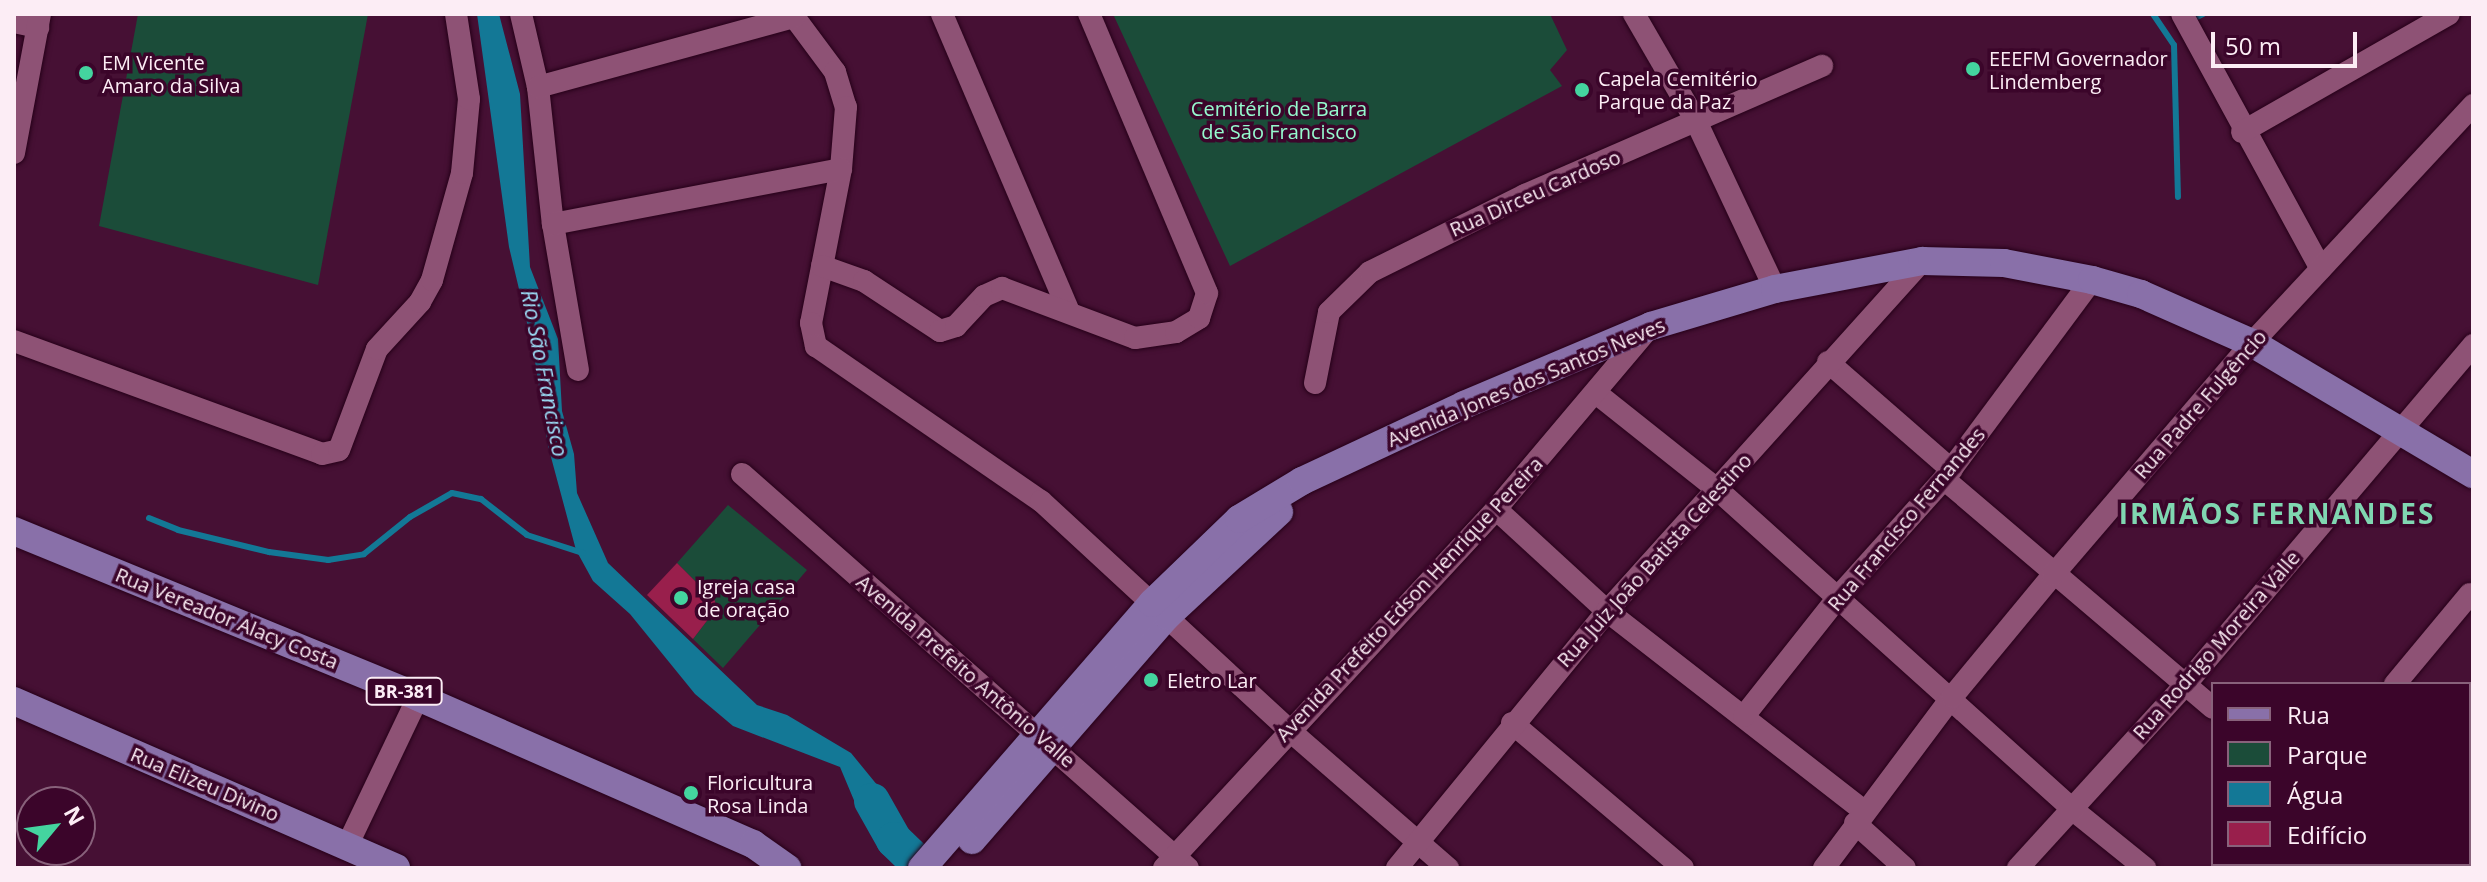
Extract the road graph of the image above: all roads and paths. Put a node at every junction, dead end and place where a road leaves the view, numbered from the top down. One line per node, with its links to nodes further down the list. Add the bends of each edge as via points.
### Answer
1 (456, 14): 26 (street, via 469,118 462,173 432,280 420,302 377,349 344,446 322,454)
2 (521, 14): 12 (street)
3 (1089, 14): 24 (street, via 1207,293 1204,312 1189,326 1147,338 1121,334)
4 (1634, 14): 14 (street)
5 (2182, 14): 15 (street)
6 (2449, 14): 15 (street)
7 (793, 16): 12 (street); 17 (street, via 835,72 843,92)
8 (942, 19): 24 (street)
9 (39, 21): 10 (street); 16 (street)
10 (14, 22)
11 (1822, 66): 14 (street, Rua Dirceu Cardoso)
12 (538, 87): 18 (street)
13 (2473, 105): 21 (street, Rua Padre Fulgêncio)
14 (1696, 121): 23 (street); 31 (street, Rua Dirceu Cardoso, via 1525,195 1370,272 1329,312)
15 (2242, 132): 21 (street)
16 (14, 153)
17 (841, 169): 18 (street); 20 (street)
18 (553, 224): 30 (street)
19 (1922, 261): 22 (main road, Avenida Jones dos Santos Neves, via 2004,263); 23 (main road, Avenida Jones dos Santos Neves); 29 (street, Rua Juiz João Batista Celestino)
20 (822, 266): 24 (street, via 864,281 940,331 956,326 984,296 1002,288); 43 (street, via 810,330 822,353 923,415 1041,501)
21 (2321, 269): 27 (street, Rua Padre Fulgêncio)
22 (2092, 280): 27 (main road, Avenida Jones dos Santos Neves, via 2141,294); 36 (street, Rua Francisco Fernandes)
23 (1775, 289): 25 (main road, Avenida Jones dos Santos Neves)
24 (1068, 310)
25 (1651, 326): 32 (street, Avenida Prefeito Edson Henrique Pereira); 43 (main road, Avenida Jones dos Santos Neves, via 1343,462)
26 (14, 341)
27 (2252, 343): 33 (main road, Avenida Jones dos Santos Neves); 40 (street, Rua Padre Fulgêncio)
28 (2473, 345): 33 (street, Rua Rodrigo Moreira Valle)
29 (1828, 362): 36 (street); 37 (street, Rua Juiz João Batista Celestino)
30 (578, 370)
31 (1315, 383)
32 (1596, 393): 37 (street); 38 (street, Avenida Prefeito Edson Henrique Pereira)
33 (2398, 429): 35 (main road, Avenida Jones dos Santos Neves); 46 (street, Rua Rodrigo Moreira Valle)
34 (742, 474): 54 (street, Avenida Prefeito Antônio Valle)
35 (2473, 474)
36 (1948, 475): 40 (street); 42 (street, Rua Francisco Fernandes)
37 (1718, 490): 42 (street); 44 (street, Rua Juiz João Batista Celestino)
38 (1496, 509): 44 (street); 53 (street, Avenida Prefeito Edson Henrique Pereira)
39 (14, 531): 47 (main road, Rua Vereador Alacy Costa / BR-381)
40 (2053, 575): 46 (street); 48 (street, Rua Padre Fulgêncio)
41 (2470, 594): 45 (street)
42 (1839, 596): 48 (street); 51 (street, Rua Francisco Fernandes)
43 (1160, 610): 53 (street); 54 (main road, Avenida Jones dos Santos Neves)
44 (1607, 611): 51 (street); 52 (street, Rua Juiz João Batista Celestino)
45 (2397, 682)
46 (2185, 685): 50 (street); 55 (street, Rua Rodrigo Moreira Valle)
47 (418, 697): 58 (street); 62 (main road, Rua Vereador Alacy Costa / BR-381, via 753,844)
48 (1952, 697): 55 (street); 56 (street, Rua Padre Fulgêncio)
49 (14, 701): 58 (main road, Rua Elizeu Divino)
50 (2211, 706)
51 (1744, 716): 56 (street)
52 (1512, 723): 57 (street, Rua Juiz João Batista Celestino); 66 (street)
53 (1289, 730): 57 (street); 60 (street, Avenida Prefeito Edson Henrique Pereira)
54 (1046, 741): 59 (main road, Avenida Jones dos Santos Neves); 60 (street, Avenida Prefeito Antônio Valle)
55 (2072, 809): 69 (street, Rua Rodrigo Moreira Valle); 70 (street)
56 (1860, 817): 67 (street, Rua Padre Fulgêncio); 68 (street)
57 (1417, 842): 64 (street, Rua Juiz João Batista Celestino); 65 (street)
58 (347, 846): 61 (main road, Rua Elizeu Divino)
59 (949, 857): 63 (main road, Avenida Jones dos Santos Neves)
60 (1176, 864)
61 (396, 868)
62 (787, 868)
63 (922, 868)
64 (1397, 868)
65 (1448, 868)
66 (1683, 868)
67 (1824, 868)
68 (1905, 868)
69 (2018, 868)
70 (2145, 868)

